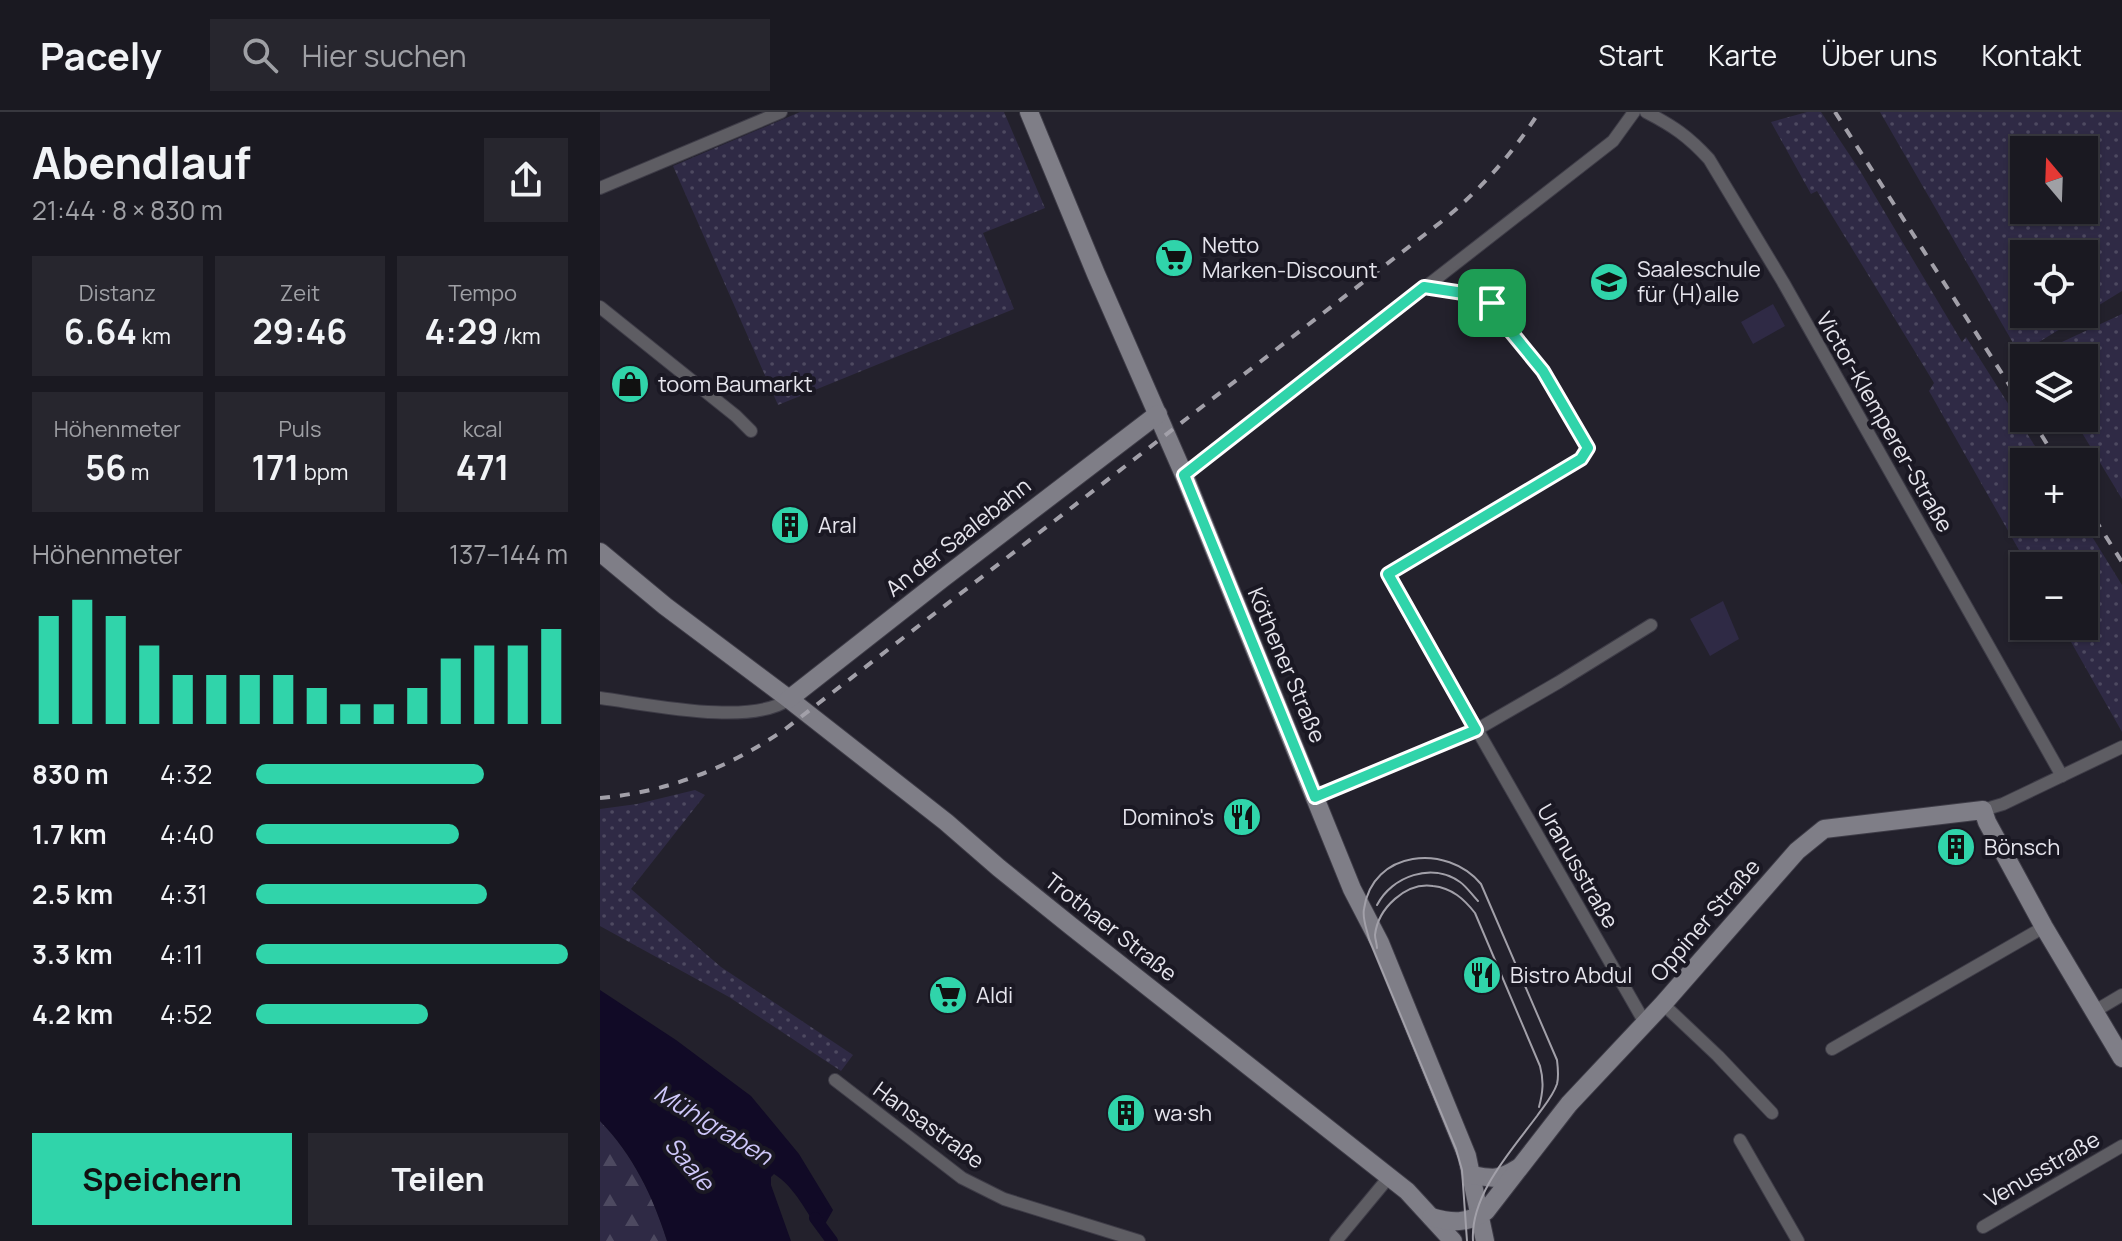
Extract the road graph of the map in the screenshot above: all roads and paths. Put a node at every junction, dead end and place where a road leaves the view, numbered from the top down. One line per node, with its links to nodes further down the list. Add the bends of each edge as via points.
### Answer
1 (781, 112): 5 (street)
2 (1029, 112): 8 (main road, Köthener Straße)
3 (1634, 112): 6 (street, via 1613,141)
4 (1646, 112): 17 (street, Victor-Klemperer-Straße, via 1675,127 1709,159)
5 (600, 188)
6 (1424, 287): 10 (street); 15 (street, Uranusstraße, via 1483,296 1492,303 1543,371 1588,448 1581,459 1388,574)
7 (600, 307): 9 (street)
8 (1158, 414): 10 (main road, Köthener Straße); 14 (main road, An der Saalebahn)
9 (751, 431)
10 (1184, 475): 18 (main road, Köthener Straße)
11 (600, 552): 14 (main road, Trothaer Straße)
12 (1651, 625): 15 (street)
13 (600, 698): 14 (street, via 721,713 756,712)
14 (789, 699): 33 (main road, Trothaer Straße)
15 (1476, 730): 18 (street); 24 (street, Uranusstraße)
16 (2122, 747): 17 (street)
17 (2062, 776): 19 (street)
18 (1315, 797): 32 (main road, Köthener Straße, via 1380,943)
19 (1983, 810): 20 (main road); 22 (main road, Oppiner Straße, via 1824,829 1797,851)
20 (2044, 927): 23 (main road); 25 (street)
21 (2122, 995): 23 (street)
22 (1663, 1004): 24 (main road, Oppiner Straße); 28 (street)
23 (2095, 1011): 26 (main road)
24 (1645, 1023): 31 (main road, Oppiner Straße, via 1569,1104)
25 (1832, 1049)
26 (2122, 1058)
27 (835, 1080): 39 (street, Hansastraße, via 962,1178 1004,1199)
28 (1772, 1113)
29 (1740, 1140): 44 (street)
30 (2122, 1146): 38 (street, Venusstraße)
31 (1520, 1167): 32 (main road, via 1492,1179); 35 (main road, Oppiner Straße)
32 (1472, 1175): 35 (main road, Köthener Straße)
33 (1389, 1177): 34 (main road, Trothaer Straße); 40 (street)
34 (1407, 1191): 36 (main road, Trothaer Straße); 37 (main road, Trothaer Straße)
35 (1479, 1216): 37 (main road, Oppiner Straße); 43 (main road, Köthener Straße)
36 (1431, 1217): 37 (main road, Oppiner Straße); 41 (main road, Trothaer Straße)
37 (1460, 1222): 42 (main road, Trothaer Straße)
38 (1983, 1227)
39 (1139, 1241)
40 (1336, 1241)
41 (1453, 1241)
42 (1474, 1241)
43 (1485, 1241)
44 (1798, 1241)

